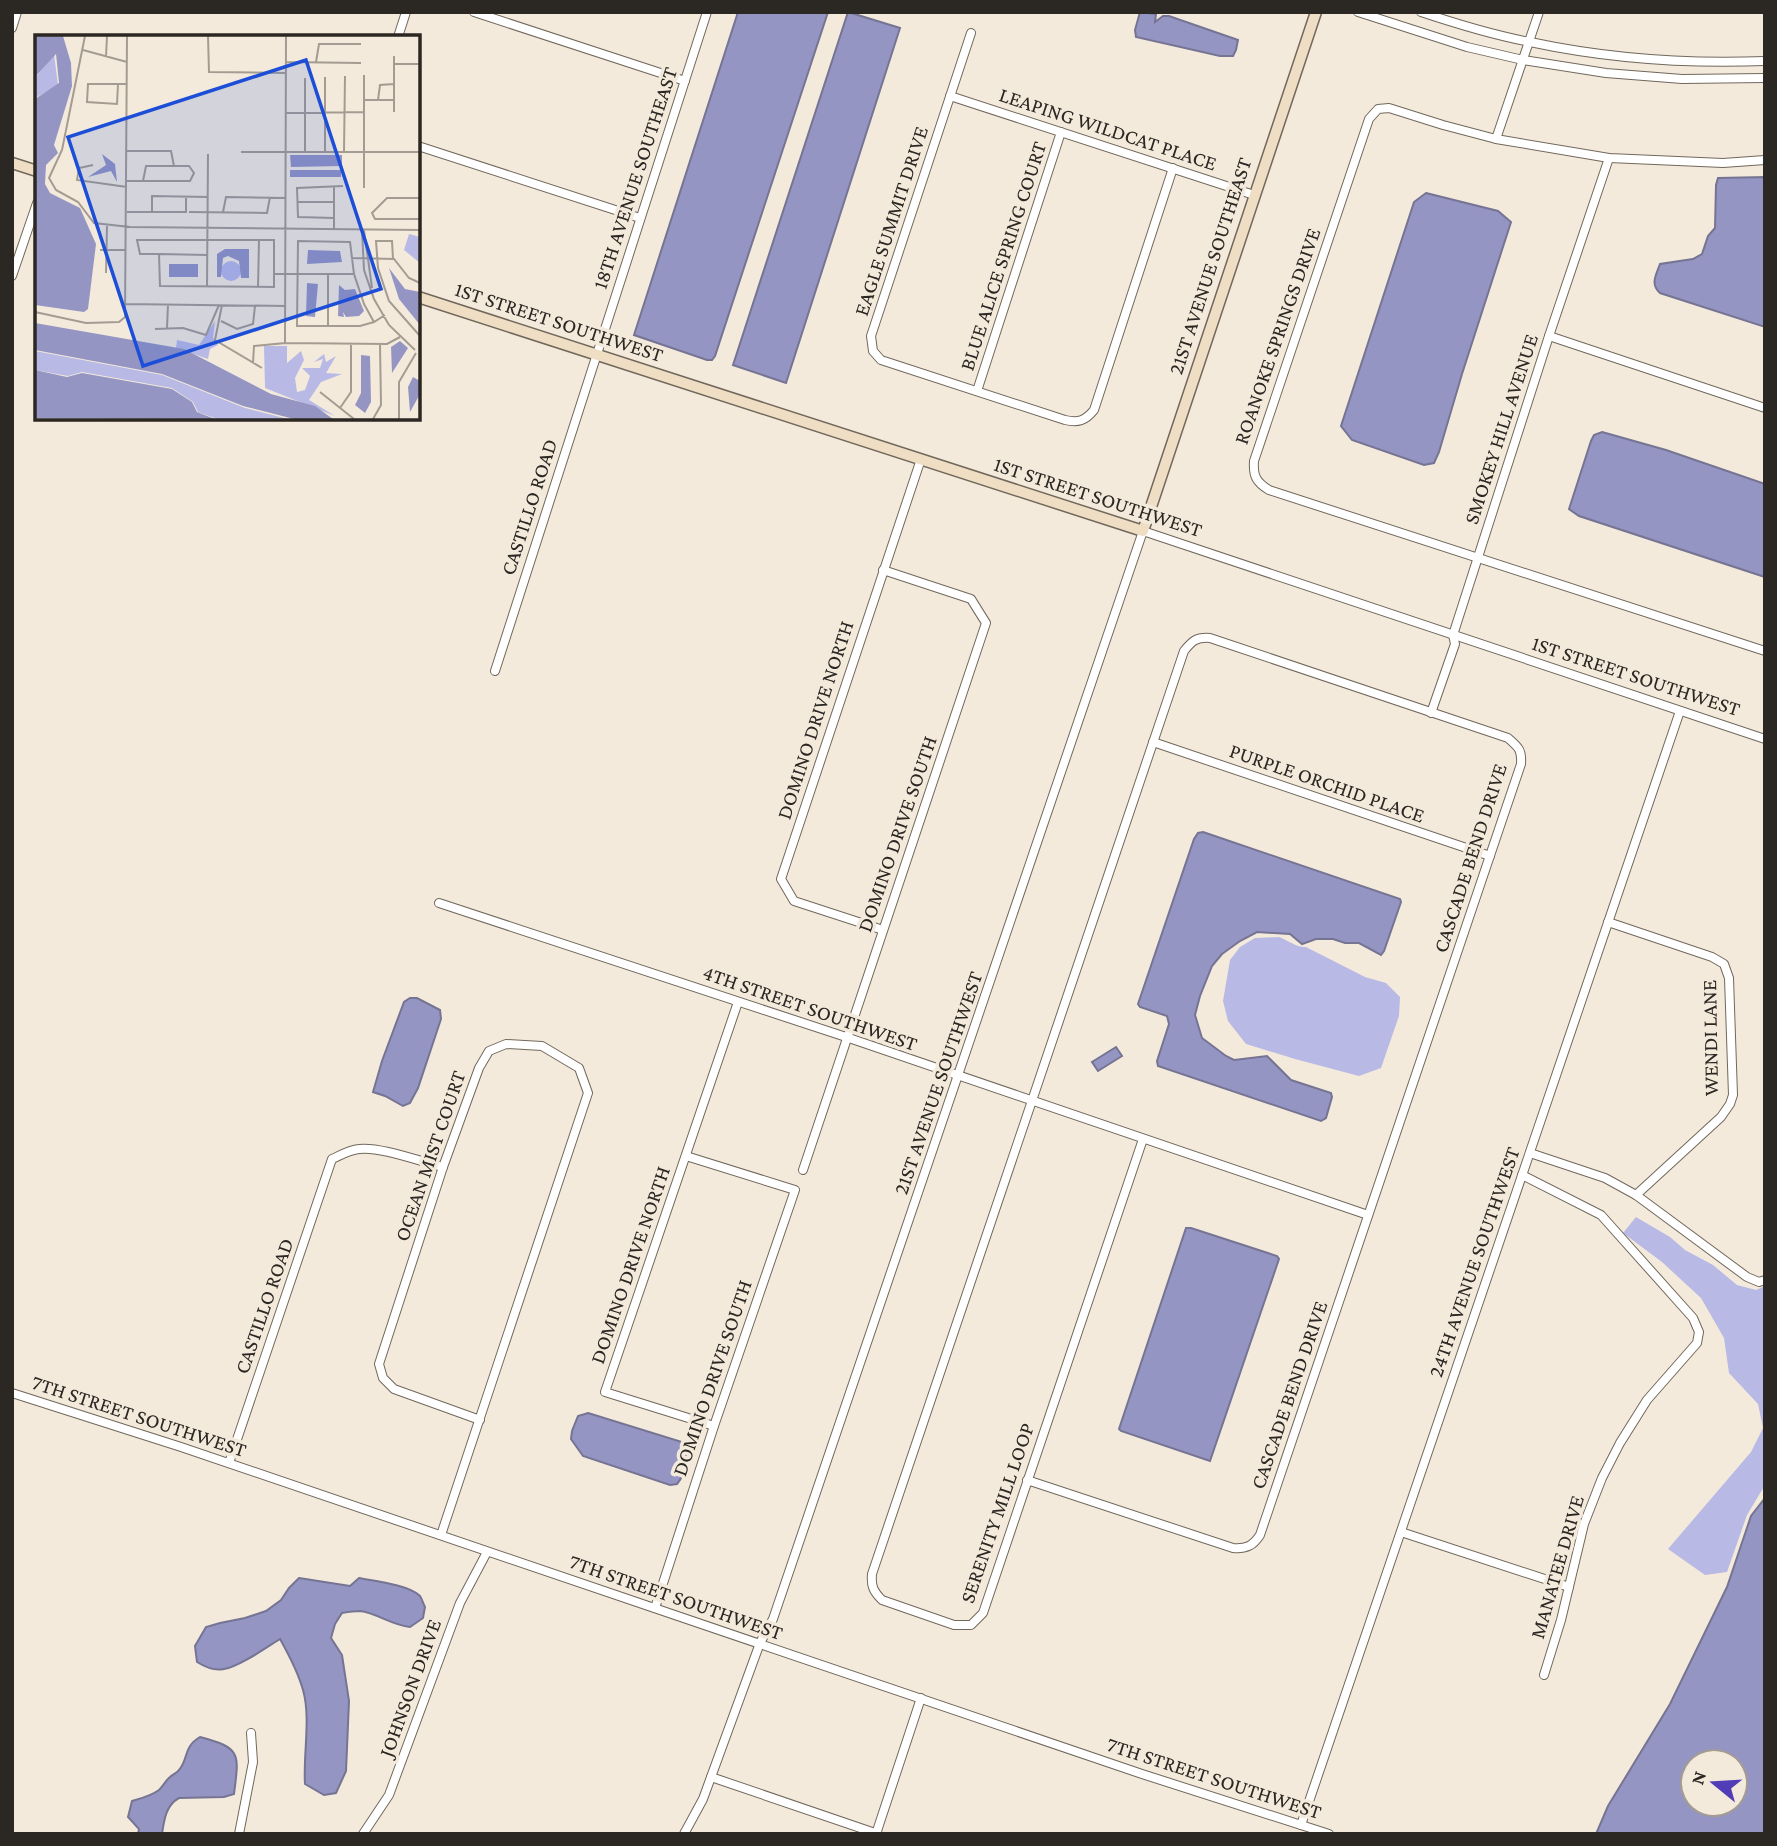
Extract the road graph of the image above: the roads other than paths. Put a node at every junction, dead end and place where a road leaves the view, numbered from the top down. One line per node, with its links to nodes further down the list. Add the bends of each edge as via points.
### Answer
1 (17, 12): 9 (street)
2 (406, 12): 11 (street)
3 (474, 12): 16 (street)
4 (707, 12): 16 (street, 18TH AVENUE SOUTHEAST)
5 (1315, 12): 26 (street, 21ST AVENUE SOUTHEAST)
6 (1358, 12): 13 (street)
7 (1421, 12): 12 (street)
8 (1539, 12): 12 (street)
9 (12, 28)
10 (971, 33): 17 (street, EAGLE SUMMIT DRIVE)
11 (399, 35)
12 (1529, 42): 13 (street); 14 (street, via 1659,60)
13 (1523, 60): 15 (street, via 1682,79); 19 (street)
14 (1765, 61)
15 (1765, 78)
16 (685, 80): 28 (street, 18TH AVENUE SOUTHEAST)
17 (950, 96): 18 (street, LEAPING WILDCAT PLACE); 33 (street, EAGLE SUMMIT DRIVE, via 871,336 873,351 881,360)
18 (1061, 132): 24 (street, LEAPING WILDCAT PLACE); 33 (street, BLUE ALICE SPRING COURT)
19 (1496, 139): 21 (street, ROANOKE SPRINGS DRIVE); 37 (street, ROANOKE SPRINGS DRIVE, via 1389,108 1378,109 1369,119 1253,473 1257,483 1269,490)
20 (420, 147): 28 (street)
21 (1609, 158): 22 (street, ROANOKE SPRINGS DRIVE, via 1723,163); 31 (street, SMOKEY HILL AVENUE)
22 (1765, 160)
23 (12, 163): 25 (street)
24 (1173, 169): 26 (street, LEAPING WILDCAT PLACE); 33 (street, EAGLE SUMMIT DRIVE, via 1094,410 1087,419 1075,422)
25 (35, 170)
26 (1254, 195): 36 (street, 21ST AVENUE SOUTHEAST)
27 (35, 209): 29 (street)
28 (640, 218): 32 (street, 18TH AVENUE SOUTHEAST)
29 (12, 276)
30 (420, 297): 32 (street, 1ST STREET SOUTHWEST)
31 (1549, 336): 34 (street); 37 (street, SMOKEY HILL AVENUE)
32 (596, 354): 35 (street, 1ST STREET SOUTHWEST); 41 (street, CASTILLO ROAD)
33 (977, 391)
34 (1765, 408)
35 (921, 459): 36 (street, 1ST STREET SOUTHWEST); 38 (street, DOMINO DRIVE NORTH)
36 (1143, 531): 39 (street, 1ST STREET SOUTHWEST); 52 (street, 21ST AVENUE SOUTHWEST)
37 (1478, 557): 39 (street, SMOKEY HILL AVENUE); 40 (street, ROANOKE SPRINGS DRIVE)
38 (883, 570): 49 (street, DOMINO DRIVE NORTH, via 781,879 794,901); 49 (street, DOMINO DRIVE SOUTH, via 971,599 986,623)
39 (1453, 635): 42 (street, 1ST STREET SOUTHWEST); 43 (street, SMOKEY HILL AVENUE, via 1455,645)
40 (1765, 651)
41 (495, 671)
42 (1680, 711): 44 (street, 1ST STREET SOUTHWEST); 48 (street, 24TH AVENUE SOUTHWEST)
43 (1431, 713): 45 (street, CASCADE BEND DRIVE, via 1200,637 1184,651); 46 (street, CASCADE BEND DRIVE, via 1508,738 1522,755)
44 (1765, 739)
45 (1153, 742): 46 (street, PURPLE ORCHID PLACE); 53 (street, CASCADE BEND DRIVE)
46 (1490, 856): 61 (street, CASCADE BEND DRIVE)
47 (439, 903): 50 (street, 4TH STREET SOUTHWEST)
48 (1608, 922): 55 (street, 24TH AVENUE SOUTHWEST); 60 (street, WENDI LANE, via 1712,957 1724,964 1729,978 1730,1104)
49 (883, 930): 51 (street, DOMINO DRIVE SOUTH)
50 (738, 1002): 51 (street, 4TH STREET SOUTHWEST); 56 (street, DOMINO DRIVE NORTH)
51 (846, 1037): 52 (street, 4TH STREET SOUTHWEST); 58 (street, DOMINO DRIVE SOUTH)
52 (958, 1077): 53 (street, 4TH STREET SOUTHWEST); 73 (street, 21ST AVENUE SOUTHWEST, via 773,1619)
53 (1032, 1102): 54 (street, 4TH STREET SOUTHWEST); 67 (street, SERENITY MILL LOOP, via 872,1574 874,1592 882,1600 954,1625 971,1625 982,1613)
54 (1143, 1139): 61 (street, 4TH STREET SOUTHWEST); 67 (street, SERENITY MILL LOOP)
55 (1530, 1153): 59 (street, 24TH AVENUE SOUTHWEST); 60 (street, via 1605,1178)
56 (686, 1156): 65 (street, DOMINO DRIVE NORTH, via 605,1392); 65 (street, DOMINO DRIVE SOUTH, via 795,1190)
57 (443, 1167): 64 (street, OCEAN MIST COURT, via 379,1364 383,1378 394,1389); 64 (street, OCEAN MIST COURT, via 489,1051 506,1044 542,1046 579,1068 588,1093); 66 (street, CASTILLO ROAD, via 361,1148 332,1159)
58 (803, 1170)
59 (1522, 1175): 68 (street, 24TH AVENUE SOUTHWEST); 71 (street, MANATEE DRIVE, via 1601,1215 1693,1318 1699,1332 1697,1343 1647,1400 1602,1478 1584,1524)
60 (1636, 1195): 62 (street, via 1747,1277)
61 (1368, 1215): 67 (street, CASCADE BEND DRIVE, via 1260,1535 1249,1547 1233,1548)
62 (1762, 1281)
63 (12, 1393): 66 (street, 7TH STREET SOUTHWEST)
64 (480, 1420): 69 (street, OCEAN MIST COURT)
65 (714, 1426): 72 (street, DOMINO DRIVE SOUTH)
66 (229, 1463): 69 (street, 7TH STREET SOUTHWEST)
67 (1027, 1480)
68 (1401, 1532): 71 (street); 78 (street, 24TH AVENUE SOUTHWEST)
69 (441, 1535): 70 (street, 7TH STREET SOUTHWEST)
70 (487, 1552): 72 (street, 7TH STREET SOUTHWEST); 80 (street, JOHNSON DRIVE, via 460,1603 389,1795)
71 (1569, 1587): 74 (street, MANATEE DRIVE)
72 (655, 1608): 73 (street, 7TH STREET SOUTHWEST)
73 (760, 1643): 75 (street, 7TH STREET SOUTHWEST); 77 (street, 21ST AVENUE SOUTHWEST)
74 (1544, 1675)
75 (921, 1698): 78 (street, 7TH STREET SOUTHWEST); 82 (street)
76 (251, 1733): 79 (street, via 253,1762)
77 (710, 1777): 81 (street, 21ST AVENUE SOUTHWEST); 82 (street)
78 (1301, 1825): 83 (street, 7TH STREET SOUTHWEST)
79 (239, 1834)
80 (362, 1834)
81 (684, 1834)
82 (876, 1834)
83 (1329, 1834)

